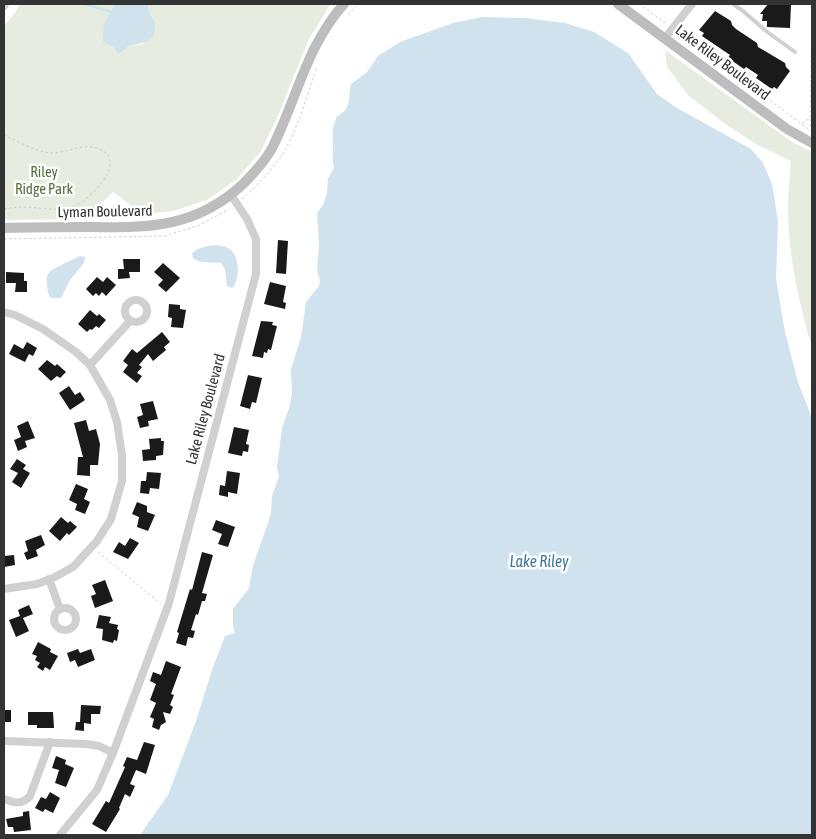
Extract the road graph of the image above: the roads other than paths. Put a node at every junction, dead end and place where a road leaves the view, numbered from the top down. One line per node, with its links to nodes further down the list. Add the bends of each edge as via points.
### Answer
1 (344, 4): 10 (street, via 311,52 274,145)
2 (618, 4): 7 (street, Lake Riley Boulevard)
3 (692, 4): 7 (street)
4 (733, 4): 6 (lane)
5 (746, 4): 6 (lane)
6 (743, 10): 8 (lane)
7 (665, 38): 9 (street, Lake Riley Boulevard, via 787,129)
8 (795, 52)
9 (812, 137)
10 (234, 199): 11 (street, Lyman Boulevard, via 164,225 138,228); 20 (street, Lake Riley Boulevard, via 256,239 256,274 167,609)
11 (4, 228)
12 (4, 312): 14 (street, via 15,314 43,329)
13 (130, 321): 14 (street)
14 (90, 365): 15 (street, via 110,400 117,422 122,481 111,519 97,541 73,567)
15 (49, 579): 16 (street); 17 (street)
16 (4, 589)
17 (60, 609)
18 (4, 741): 19 (street)
19 (50, 742): 20 (street, via 99,746); 21 (street, via 30,796 17,803)
20 (113, 752): 22 (street, Lake Riley Boulevard, via 97,790)
21 (4, 799)
22 (60, 835)

